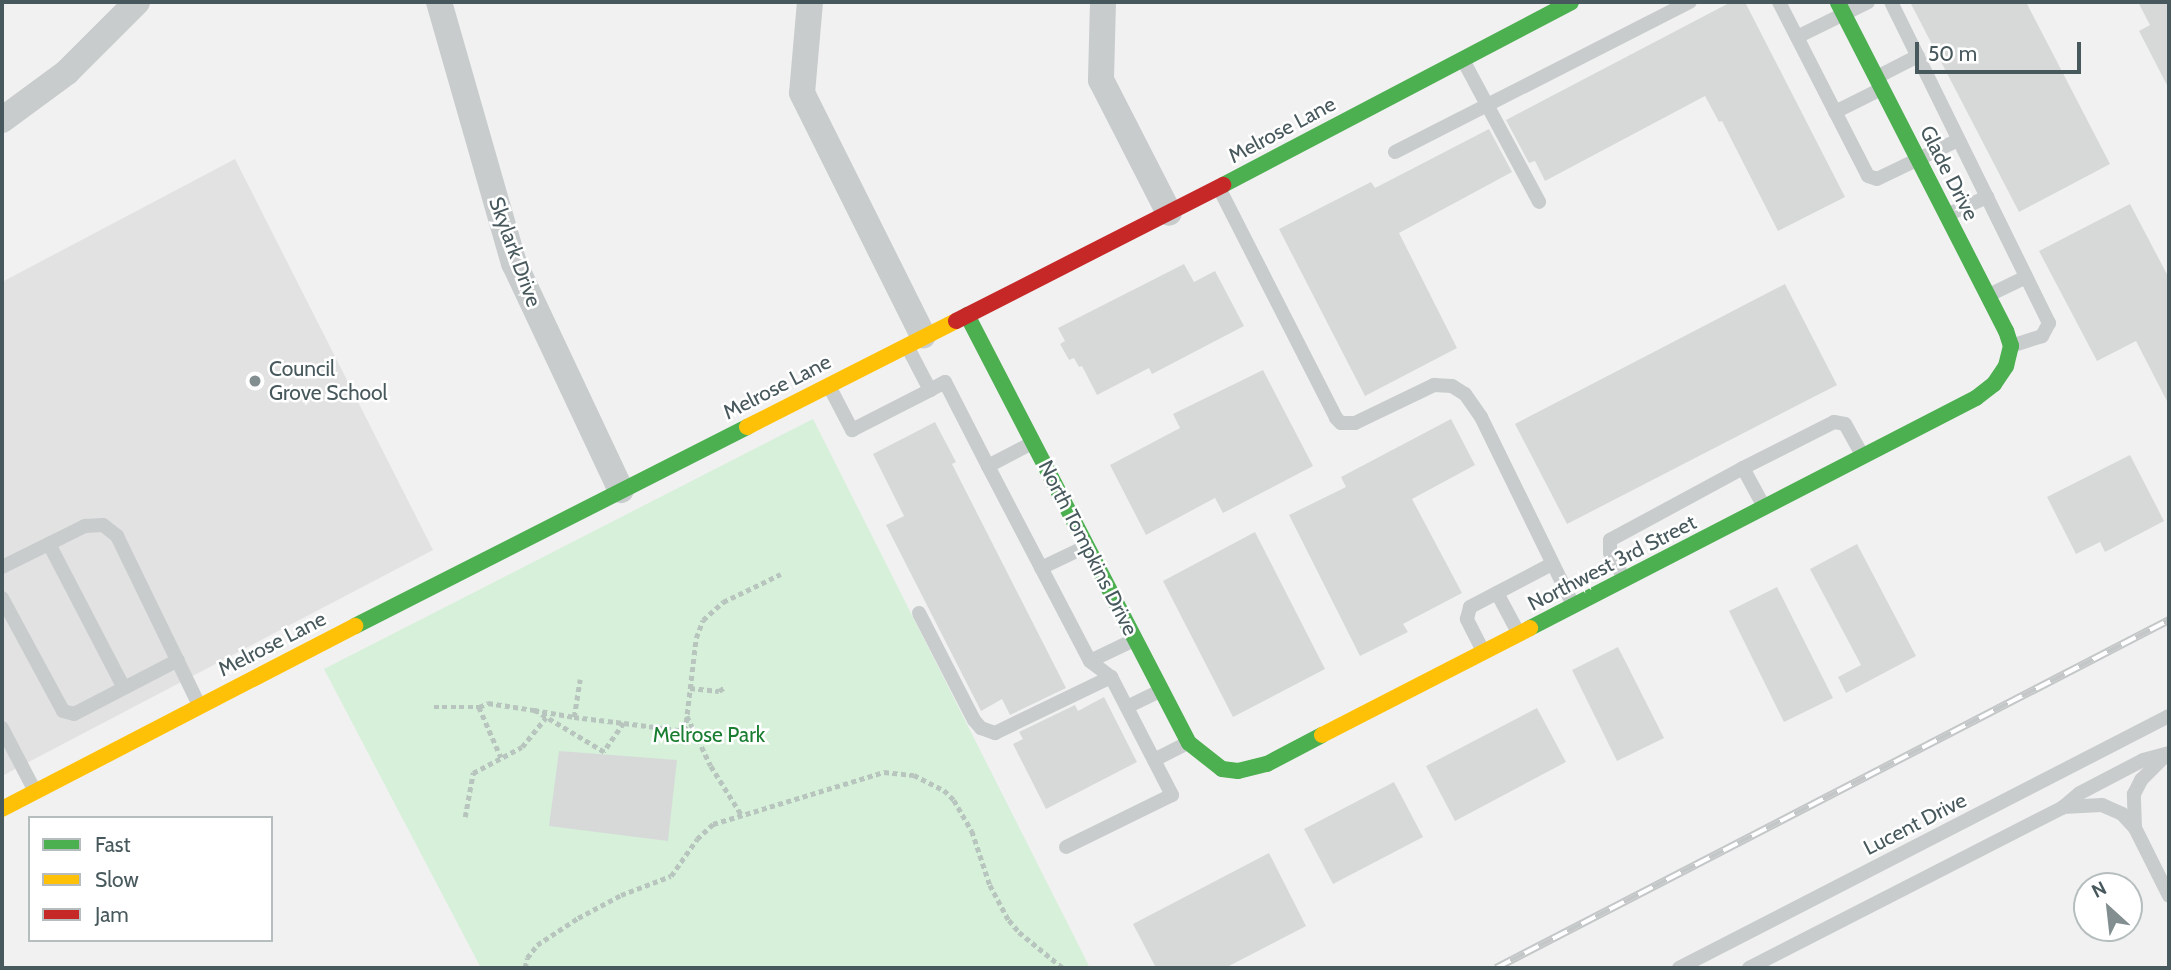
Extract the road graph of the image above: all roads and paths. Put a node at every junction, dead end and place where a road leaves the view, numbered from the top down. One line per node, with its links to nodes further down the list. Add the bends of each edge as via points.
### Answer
1 (137, 2): 17 (street, via 67,72)
2 (439, 2): 37 (street, Skylark Drive, via 514,263)
3 (810, 2): 29 (street, via 802,93)
4 (1103, 2): 24 (street, via 1101,80)
5 (1690, 2): 15 (lane)
6 (1779, 2): 11 (lane)
7 (1868, 2): 10 (lane)
8 (1891, 2): 12 (lane)
9 (1558, 5): 13 (street, Melrose Lane)
10 (1841, 8): 11 (lane); 14 (street, Glade Drive)
11 (1797, 37): 16 (lane)
12 (1918, 56): 14 (lane); 18 (lane)
13 (1462, 59): 15 (lane); 21 (street, Melrose Lane)
14 (1879, 83): 16 (lane); 20 (street, Glade Drive)
15 (1487, 105): 19 (lane); 23 (lane)
16 (1835, 112): 20 (lane, via 1868,176 1877,179)
17 (2, 120)
18 (1958, 140): 20 (lane); 22 (lane)
19 (1395, 152)
20 (1919, 158): 25 (street, Glade Drive)
21 (1218, 187): 24 (street, Melrose Lane); 41 (lane, via 1336,418 1355,424 1434,385 1452,386 1465,394 1481,417)
22 (1987, 197): 25 (lane); 26 (lane)
23 (1539, 202)
24 (1169, 213): 28 (street, Melrose Lane)
25 (1947, 215): 27 (street, Glade Drive)
26 (2026, 277): 27 (lane); 30 (lane, via 2049,323 2042,336)
27 (1989, 295): 30 (street, Glade Drive)
28 (967, 315): 29 (street, Melrose Lane); 33 (street, North Tompkins Drive)
29 (915, 341): 31 (street, Melrose Lane); 32 (lane)
30 (2011, 346): 34 (street, Northwest 3rd Street, via 2006,366 1994,384 1976,398)
31 (828, 385): 32 (lane, via 852,430); 37 (street, Melrose Lane)
32 (930, 390): 35 (lane, via 945,382)
33 (1033, 443): 35 (lane); 40 (street, North Tompkins Drive)
34 (1863, 457): 36 (lane, via 1846,424 1834,422); 38 (street, Northwest 3rd Street)
35 (988, 466): 43 (lane)
36 (1743, 468): 38 (lane); 45 (lane, via 1610,540 1610,553)
37 (621, 490): 61 (street, Melrose Lane)
38 (1764, 508): 45 (street, Northwest 3rd Street)
39 (49, 544): 42 (lane); 53 (lane, via 86,526 103,525 117,536); 58 (lane)
40 (1087, 546): 43 (lane); 51 (street, North Tompkins Drive)
41 (1552, 564): 46 (lane); 48 (lane)
42 (2, 567)
43 (1041, 568): 54 (lane)
44 (781, 574): 59 (path, via 709,613 695,638)
45 (1625, 579): 48 (street, Northwest 3rd Street)
46 (1497, 593): 50 (lane); 52 (lane, via 1467,613)
47 (2, 598): 58 (lane, via 63,711 74,714)
48 (1573, 606): 50 (street, Northwest 3rd Street)
49 (919, 612): 55 (lane, via 974,720 995,733)
50 (1519, 634): 52 (street, Northwest 3rd Street)
51 (1135, 639): 54 (lane); 60 (street, North Tompkins Drive)
52 (1483, 652): 76 (street, Northwest 3rd Street, via 1267,764 1238,771)
53 (178, 660): 58 (lane); 61 (lane)
54 (1090, 661): 55 (lane)
55 (1111, 677): 64 (lane)
56 (580, 680): 69 (path)
57 (725, 687): 59 (path, via 719,691)
58 (124, 688)
59 (690, 688): 66 (path)
60 (1162, 690): 64 (lane); 72 (street, North Tompkins Drive)
61 (199, 705): 77 (street, Melrose Lane)
62 (434, 706): 63 (path)
63 (479, 707): 65 (path); 74 (path)
64 (1127, 707): 75 (lane)
65 (534, 710): 68 (path); 69 (path)
66 (687, 715): 70 (path, via 685,731); 80 (path)
67 (2169, 716): 87 (lane, Lucent Drive)
68 (546, 717): 70 (path, via 604,752); 74 (path, via 522,747)
69 (574, 717): 70 (path)
70 (624, 723)
71 (2, 728): 77 (lane)
72 (1189, 743): 75 (lane); 76 (street, North Tompkins Drive)
73 (2168, 754): 78 (lane, via 2143,760 2080,793); 82 (lane, via 2141,780 2134,794)
74 (502, 758): 81 (path, via 473,772)
75 (1154, 760): 83 (lane, via 1172,795)
76 (1222, 769)
77 (35, 791): 79 (street, Melrose Lane)
78 (2062, 808): 82 (lane, via 2102,805 2122,814); 88 (lane)
79 (2, 809)
80 (741, 814): 85 (path, via 707,829 671,876 593,908 537,945); 86 (path, via 884,772 930,782 944,790 964,814 990,885 1009,920)
81 (465, 817)
82 (2135, 828): 84 (lane)
83 (1066, 847)
84 (2169, 895)
85 (525, 968)
86 (1063, 968)
87 (1679, 968)
88 (1749, 968)

